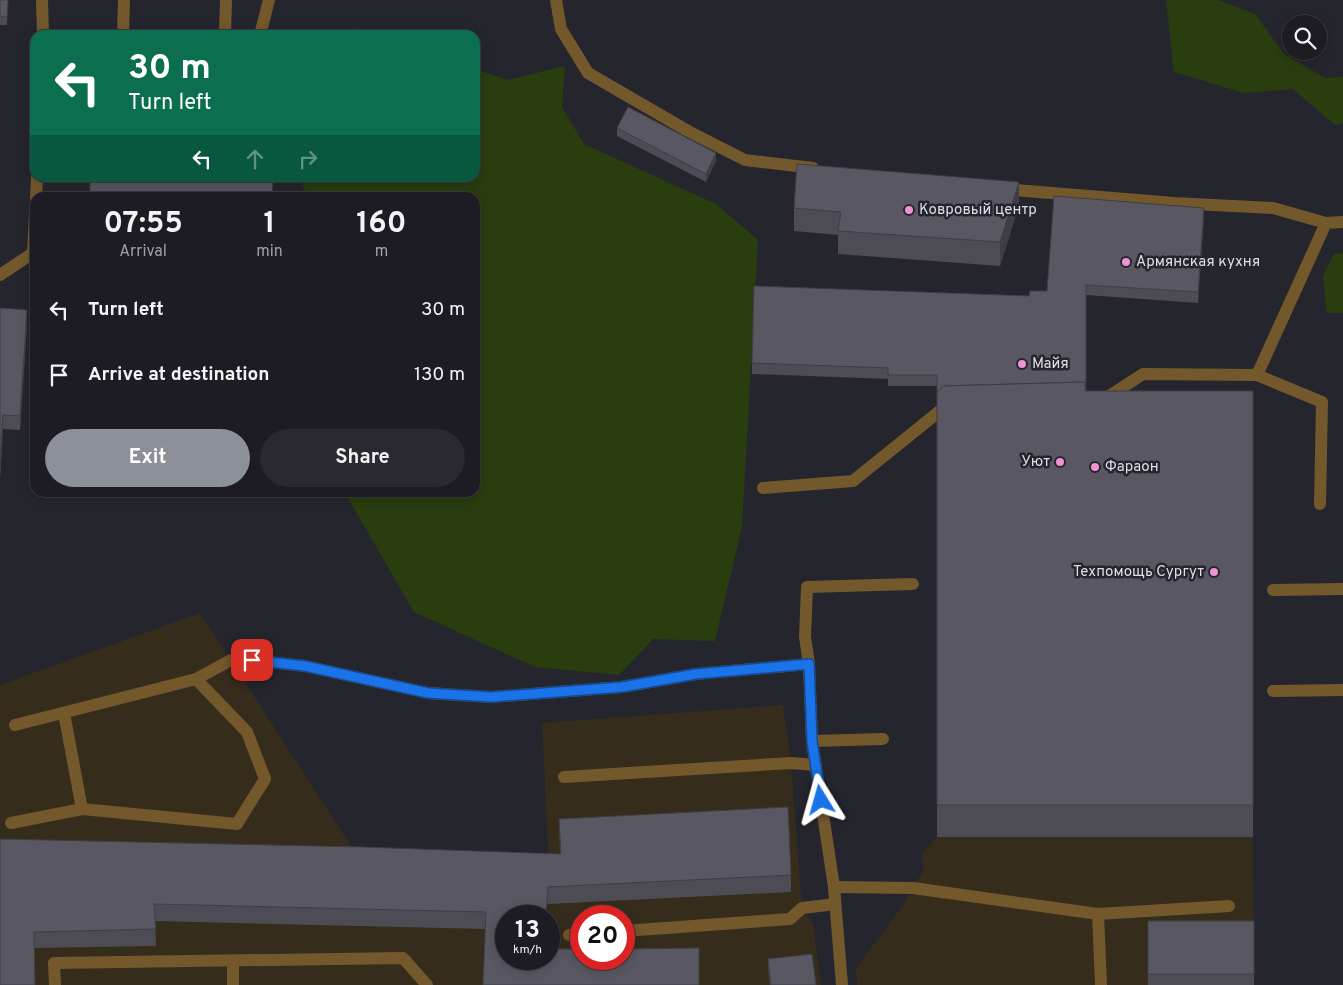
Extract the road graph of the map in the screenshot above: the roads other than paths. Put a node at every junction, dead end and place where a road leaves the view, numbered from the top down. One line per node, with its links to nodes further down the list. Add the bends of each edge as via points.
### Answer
1 (42, 0): 6 (lane)
2 (124, 0): 7 (lane)
3 (226, 0): 8 (lane)
4 (269, 0): 9 (lane)
5 (556, 0): 10 (lane, via 561,29 588,72 688,131 745,160)
6 (43, 30)
7 (123, 30)
8 (225, 30)
9 (261, 30)
10 (823, 169)
11 (989, 188): 13 (lane, via 1273,208)
12 (1343, 222): 13 (lane)
13 (1326, 224): 16 (lane)
14 (30, 258): 15 (lane)
15 (0, 275)
16 (1257, 375): 17 (lane, via 1143,374 1096,405); 20 (lane, via 1322,402)
17 (1086, 405)
18 (970, 409): 19 (lane, via 941,410 853,481)
19 (763, 488)
20 (1320, 504)
21 (913, 584): 24 (lane, via 807,587 805,637)
22 (1343, 589): 23 (lane)
23 (1273, 590)
24 (809, 664): 25 (lane, via 696,674 622,687 491,697 428,693 305,666 252,660 230,660); 31 (lane)
25 (196, 678): 28 (lane); 34 (lane, via 247,732 265,779 237,824)
26 (1343, 690): 27 (lane)
27 (1273, 691)
28 (64, 713): 29 (lane); 34 (lane)
29 (16, 725)
30 (883, 739): 31 (lane)
31 (812, 741): 32 (lane)
32 (816, 765): 33 (lane, via 791,763); 36 (lane)
33 (564, 777)
34 (82, 809): 35 (lane)
35 (12, 823)
36 (834, 887): 37 (lane); 39 (lane, via 913,888)
37 (835, 904): 40 (lane, via 802,908 790,919); 45 (lane)
38 (1229, 906): 39 (lane)
39 (1098, 914): 46 (lane)
40 (635, 930)
41 (233, 961): 42 (lane, via 54,963); 43 (lane); 44 (lane, via 403,958)
42 (55, 985)
43 (233, 985)
44 (427, 985)
45 (842, 985)
46 (1101, 985)

